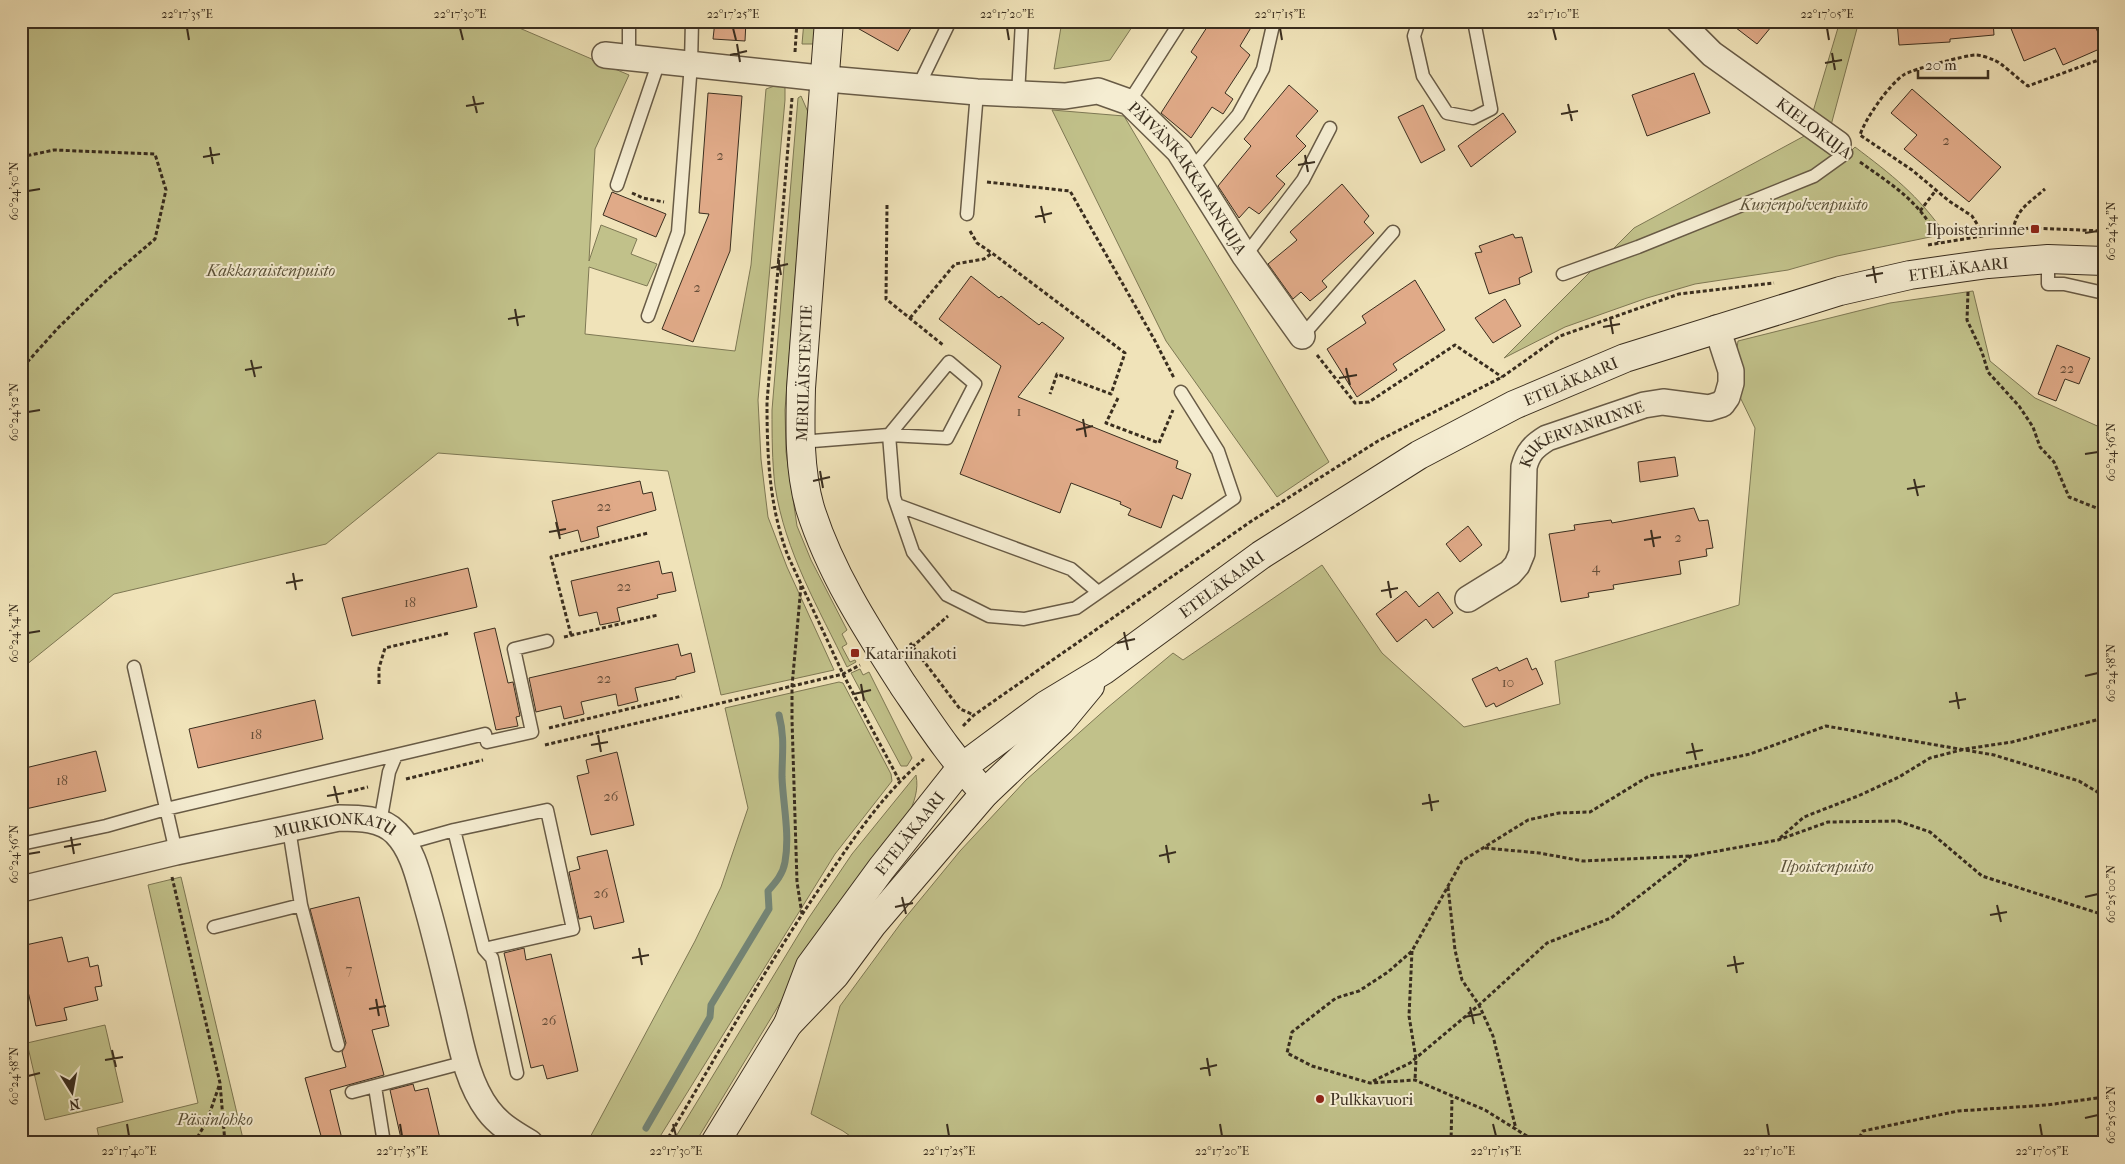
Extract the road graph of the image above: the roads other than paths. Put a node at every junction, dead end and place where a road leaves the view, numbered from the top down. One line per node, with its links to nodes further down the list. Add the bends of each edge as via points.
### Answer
1 (630, 21): 12 (lane)
2 (692, 21): 14 (lane)
3 (829, 21): 15 (main road, MERILÄISTENTIE)
4 (950, 21): 16 (lane)
5 (1022, 21): 18 (lane)
6 (1181, 21): 19 (lane)
7 (1274, 21): 22 (lane, via 1263,69 1238,115)
8 (1420, 21): 9 (lane, via 1414,36 1423,76 1448,114 1473,118 1491,109)
9 (1474, 21)
10 (1679, 21): 21 (street, KIELOKUJA, via 1712,54)
11 (605, 55): 12 (street, PÄIVÄNKAKKARANKUJA)
12 (629, 58): 13 (street, PÄIVÄNKAKKARANKUJA)
13 (658, 61): 14 (street, PÄIVÄNKAKKARANKUJA); 23 (lane)
14 (691, 64): 15 (street, PÄIVÄNKAKKARANKUJA); 31 (lane, via 678,232)
15 (824, 79): 16 (street, PÄIVÄNKAKKARANKUJA); 36 (main road, MERILÄISTENTIE, via 801,388)
16 (918, 87): 17 (street, PÄIVÄNKAKKARANKUJA)
17 (978, 92): 18 (street, PÄIVÄNKAKKARANKUJA); 24 (lane)
18 (1018, 95): 19 (street, PÄIVÄNKAKKARANKUJA, via 1065,96 1098,91)
19 (1129, 102): 22 (street, PÄIVÄNKAKKARANKUJA, via 1178,151)
20 (1330, 128): 26 (lane, via 1303,180)
21 (1842, 148): 29 (lane, via 1814,176)
22 (1191, 170): 26 (street, PÄIVÄNKAKKARANKUJA)
23 (617, 185)
24 (967, 214)
25 (1393, 232): 33 (lane)
26 (1245, 256): 33 (street, PÄIVÄNKAKKARANKUJA)
27 (2048, 259): 28 (main road, ETELÄKAARI); 30 (lane, via 2048,284 2064,284); 32 (main road, ETELÄKAARI, via 1910,275 1840,291)
28 (2104, 261)
29 (1563, 274)
30 (2104, 293)
31 (648, 316)
32 (1717, 328): 39 (street, KUKERVANRINNE, via 1731,377 1728,397 1722,404 1709,408 1669,402 1644,405 1534,445 1524,468 1522,553 1517,565); 42 (main road, ETELÄKAARI, via 1626,358 1514,404 1457,433 1261,555)
33 (1302, 336)
34 (1181, 392): 38 (lane, via 1218,451 1234,498)
35 (889, 435): 35 (lane, via 949,362 975,384 947,438); 36 (lane); 37 (lane)
36 (800, 442): 44 (main road, MERILÄISTENTIE, via 810,507 836,573 877,646)
37 (897, 505): 38 (lane, via 1071,569); 38 (lane, via 913,552 947,595 989,616 1024,619 1076,608)
38 (1098, 592)
39 (1468, 599)
40 (547, 641): 43 (lane, via 514,649 532,732 487,742 485,734)
41 (134, 667): 46 (lane)
42 (1104, 670): 44 (main road, ETELÄKAARI, via 1046,705); 45 (main road, ETELÄKAARI, via 1061,721)
43 (396, 755): 46 (lane); 47 (lane, via 389,772)
44 (961, 768): 45 (main road, MERILÄISTENTIE); 57 (main road, ETELÄKAARI, via 810,966)
45 (985, 793): 57 (main road, ETELÄKAARI, via 872,925 835,975)
46 (166, 809): 50 (lane); 52 (lane)
47 (380, 823): 48 (street, MURKIONKATU, via 362,818 339,818); 51 (street, MURKIONKATU, via 396,832)
48 (289, 829): 52 (street, MURKIONKATU); 54 (lane)
49 (454, 830): 51 (lane); 56 (lane); 56 (lane, via 547,810 573,928)
50 (21, 844)
51 (404, 844): 59 (street, MURKIONKATU, via 417,870 433,926)
52 (173, 863): 53 (street, MURKIONKATU)
53 (21, 890)
54 (301, 905): 55 (lane); 58 (lane)
55 (214, 928)
56 (484, 949): 60 (lane, via 492,958)
57 (788, 1024): 65 (main road, ETELÄKAARI)
58 (338, 1046)
59 (466, 1062): 61 (lane); 64 (street, MURKIONKATU, via 474,1086 488,1110 505,1128)
60 (517, 1073)
61 (375, 1087): 62 (lane); 63 (lane)
62 (352, 1092)
63 (384, 1143)
64 (530, 1143)
65 (715, 1143)

